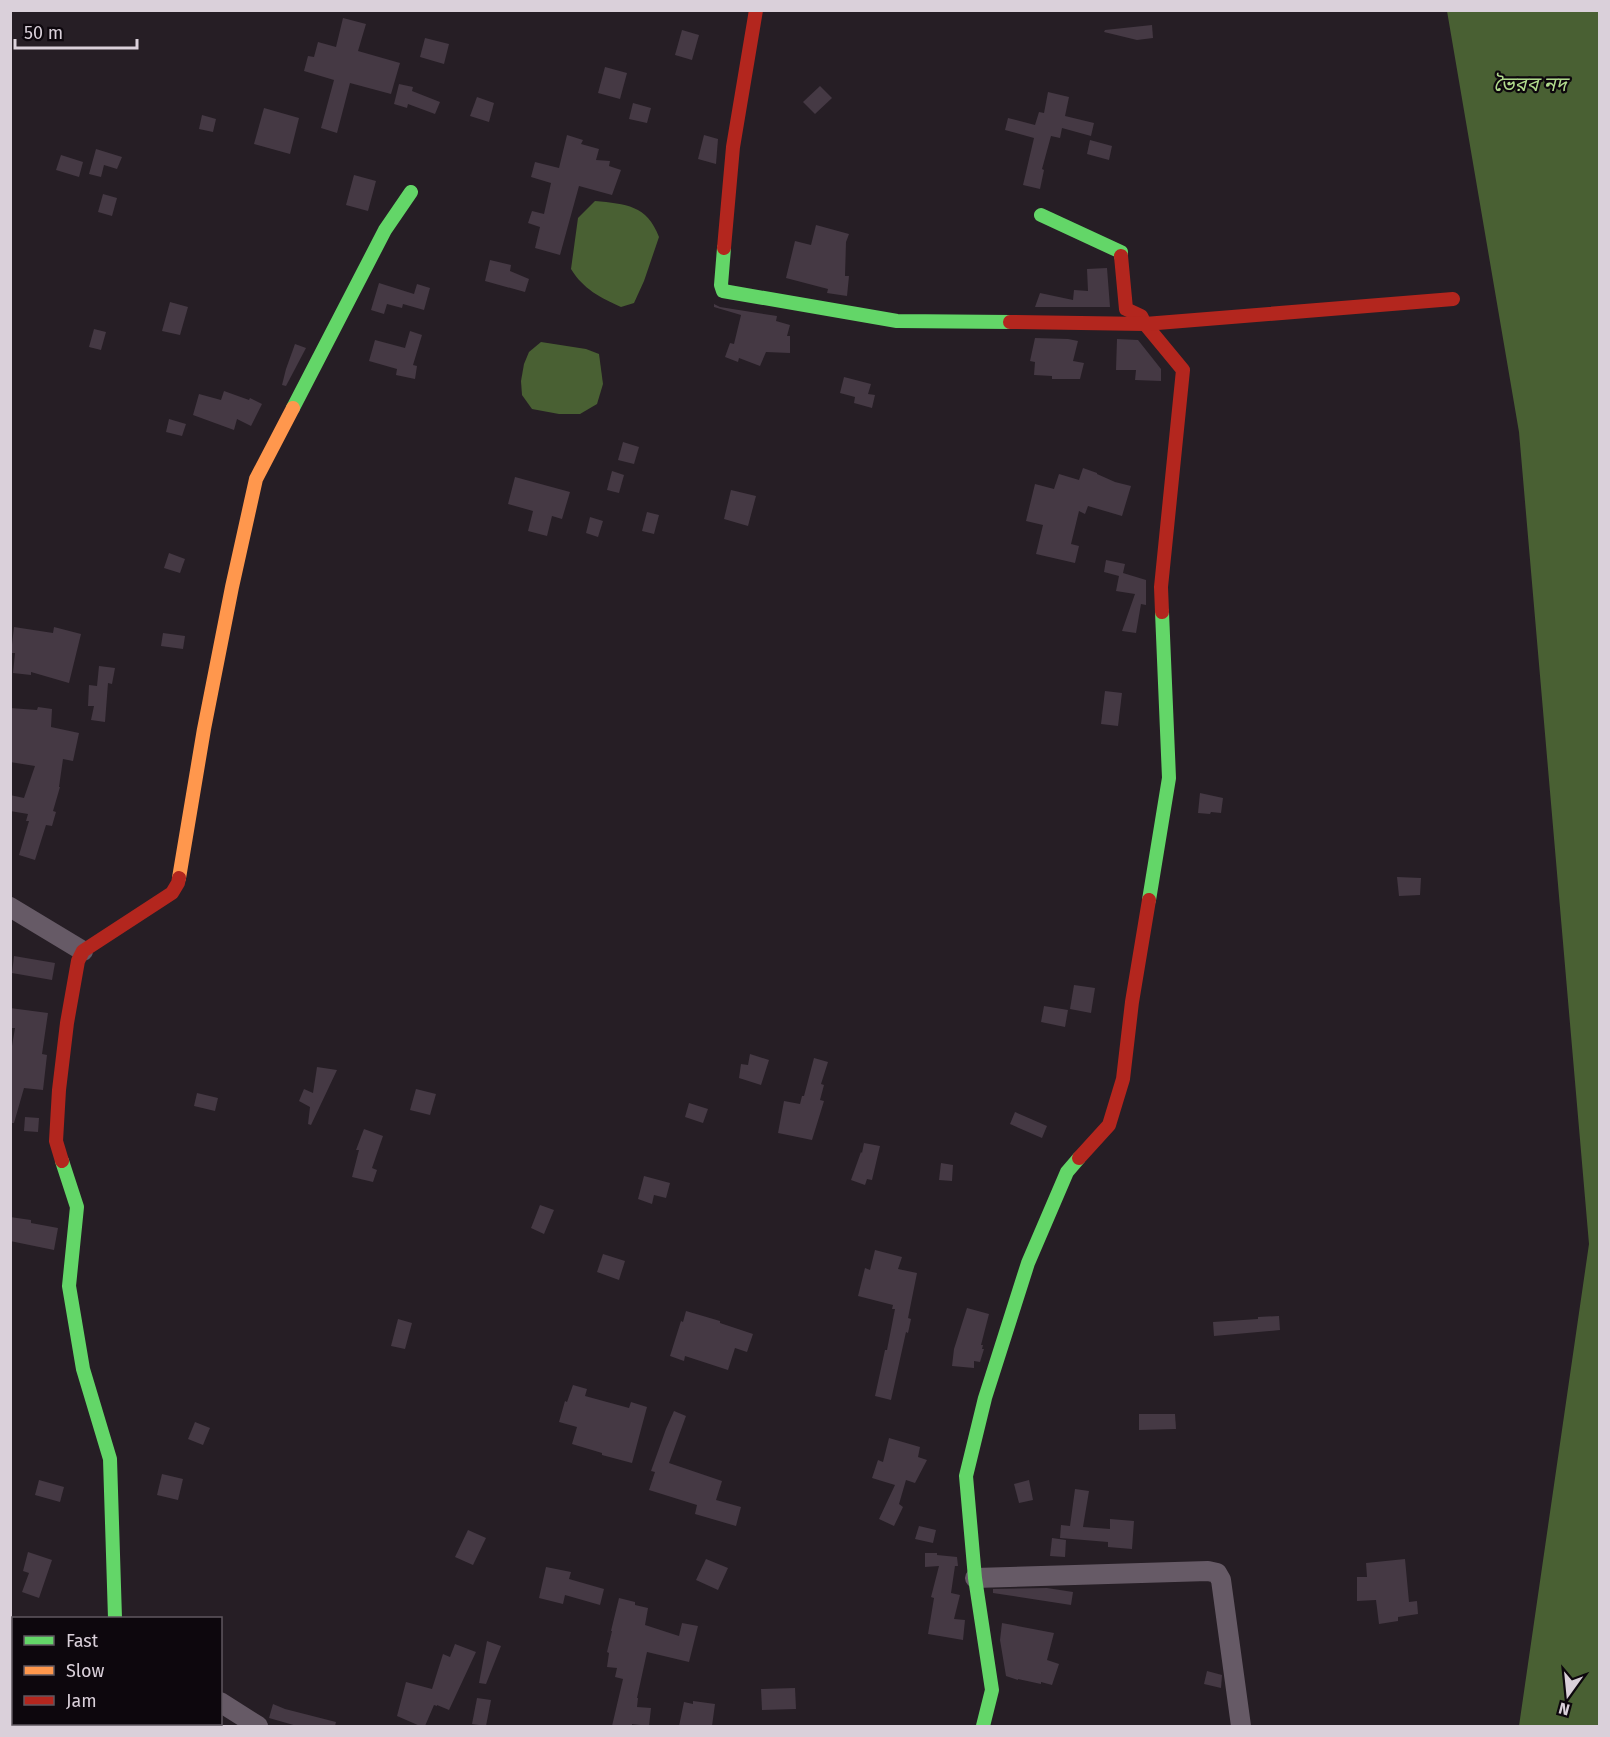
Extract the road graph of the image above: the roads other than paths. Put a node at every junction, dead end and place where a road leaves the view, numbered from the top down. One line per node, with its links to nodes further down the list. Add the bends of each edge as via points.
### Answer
1 (756, 10): 5 (street, via 733,147 723,291 897,321)
2 (411, 192): 7 (street, via 385,230 256,479 204,729 178,883 172,893)
3 (1041, 215): 5 (street, via 1121,252 1126,309 1141,316)
4 (1454, 299): 5 (street)
5 (1145, 324): 8 (street, via 1183,370 1161,587 1168,786 1123,1079 1109,1125 1067,1172 1029,1263 985,1398 966,1476)
6 (10, 907): 7 (street)
7 (83, 951): 9 (street, via 67,1023 56,1141 77,1207 69,1286 84,1369 110,1459)
8 (975, 1578): 12 (street, via 992,1690); 13 (street, via 1209,1571 1217,1574 1221,1580)
9 (115, 1617)
10 (222, 1703): 11 (street)
11 (258, 1726)
12 (984, 1726)
13 (1241, 1726)

